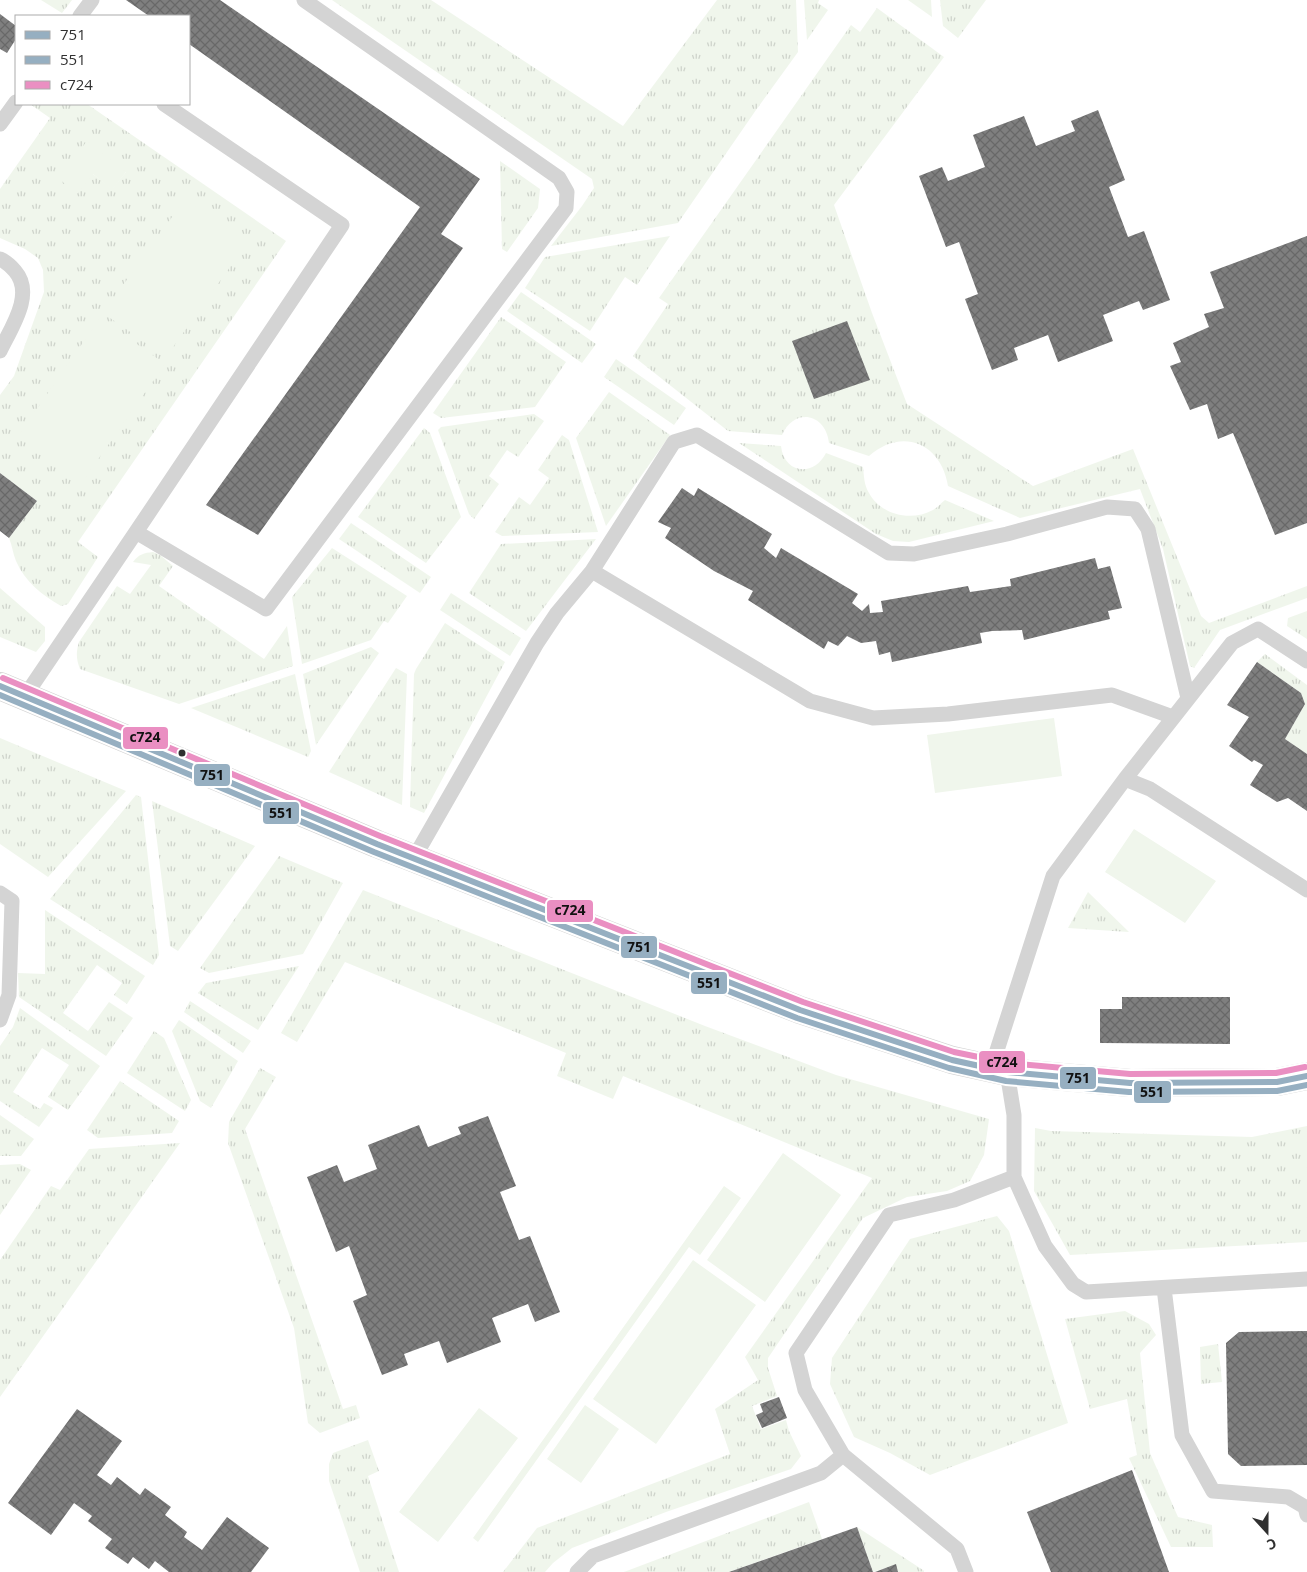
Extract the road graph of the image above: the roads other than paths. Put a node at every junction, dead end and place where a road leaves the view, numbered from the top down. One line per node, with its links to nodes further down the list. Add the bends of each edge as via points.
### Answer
1 (92, 0): 3 (lane)
2 (304, 0): 9 (lane, via 560,178 567,192 566,208 266,609)
3 (81, 15)
4 (15, 103): 6 (lane)
5 (165, 105): 9 (lane, via 342,225)
6 (0, 124)
7 (0, 259): 8 (lane, via 22,279 22,302)
8 (0, 351)
9 (136, 532): 13 (lane)
10 (592, 571): 14 (lane, via 674,442 697,435 889,553 914,554 1007,534 1107,506 1135,509 1148,529); 15 (lane, via 810,701 874,718 948,714 1112,695); 17 (lane, via 537,643)
11 (1307, 661): 14 (lane, via 1258,629 1232,643)
12 (0, 686): 13 (street)
13 (25, 696): 17 (street)
14 (1188, 698): 15 (lane)
15 (1174, 717): 16 (lane)
16 (1125, 779): 18 (lane, via 1150,789); 21 (lane, via 1053,876)
17 (414, 858): 21 (street, via 800,1010 952,1060)
18 (1307, 890)
19 (0, 893): 20 (lane, via 12,901 9,995)
20 (0, 1020)
21 (999, 1071): 22 (street, via 1130,1082 1277,1082); 23 (lane, via 1014,1115)
22 (1307, 1076)
23 (1014, 1177): 25 (lane, via 1045,1246 1072,1284 1086,1292); 26 (lane, via 954,1200 889,1215 796,1353 805,1390)
24 (1307, 1279): 25 (lane)
25 (1164, 1288): 27 (lane, via 1182,1435 1213,1491 1288,1497 1305,1506)
26 (843, 1455): 28 (lane, via 821,1473 592,1556); 29 (lane, via 957,1549)
27 (1307, 1515)
28 (577, 1572)
29 (966, 1572)

